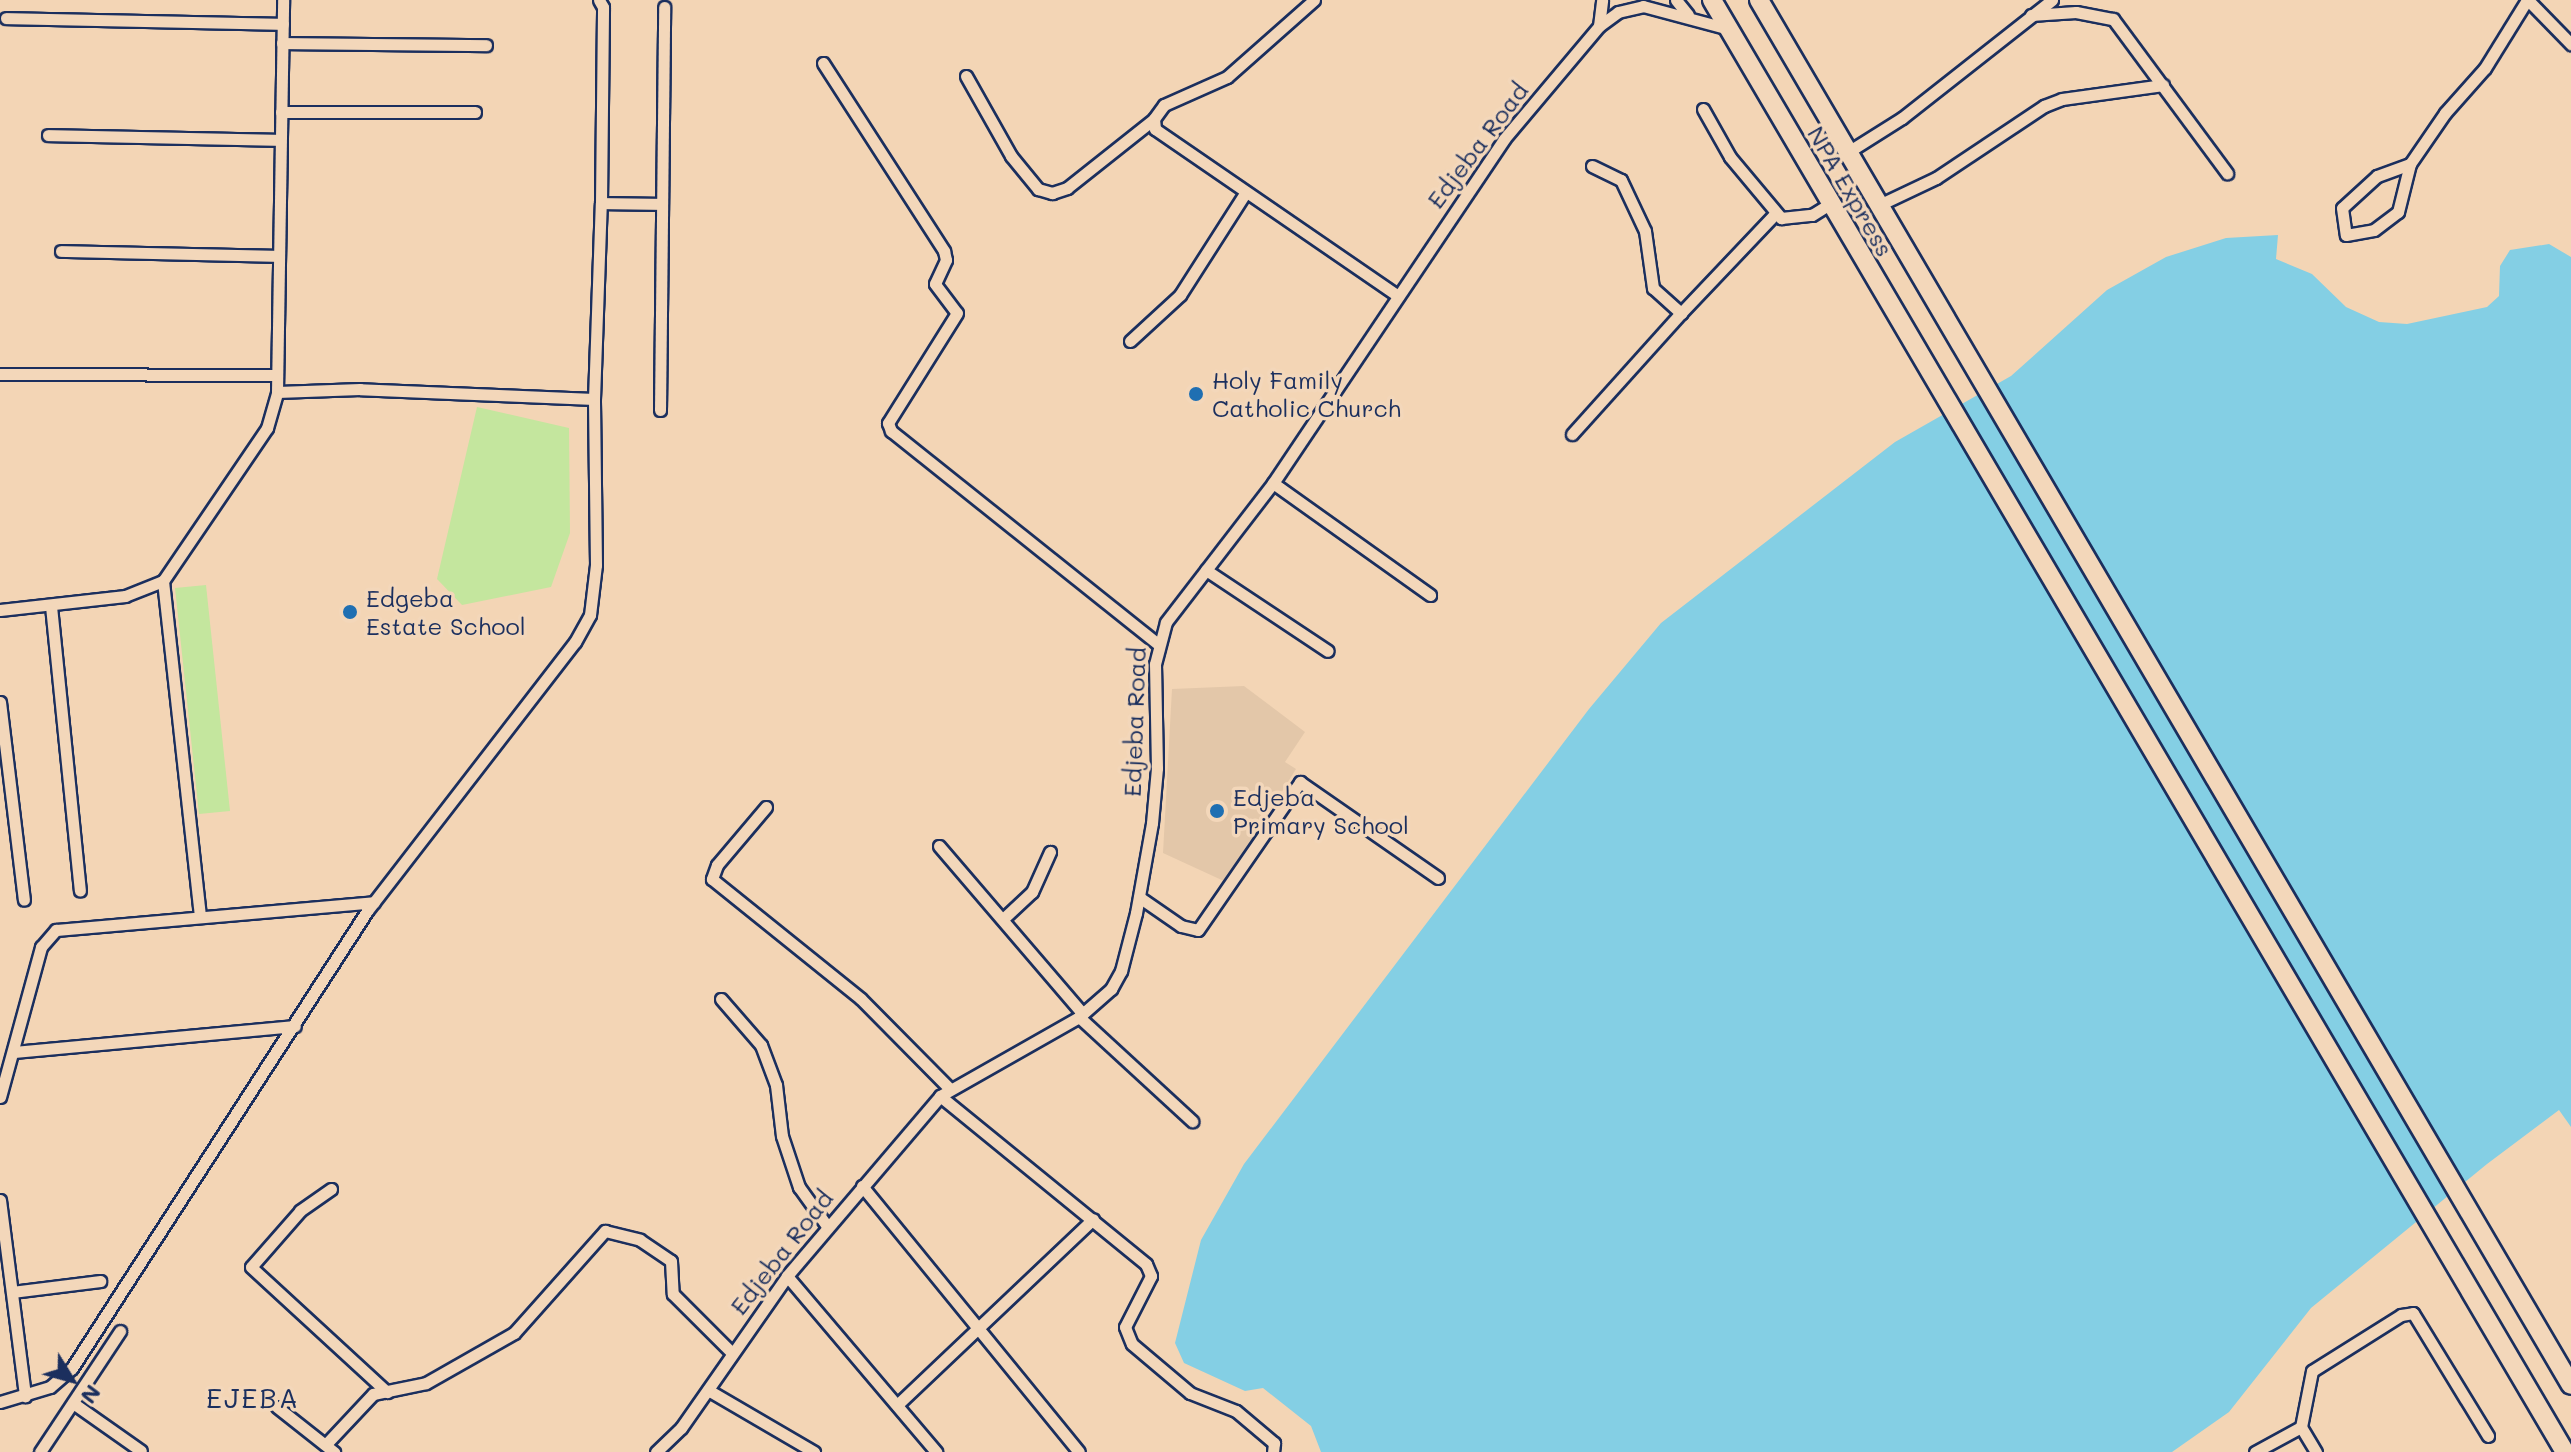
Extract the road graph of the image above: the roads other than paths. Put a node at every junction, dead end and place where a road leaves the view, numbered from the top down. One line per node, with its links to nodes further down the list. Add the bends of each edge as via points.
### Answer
1 (283, 0): 14 (street)
2 (599, 0): 34 (street)
3 (1314, 0): 26 (street, via 1227,77 1164,105)
4 (1602, 0): 15 (street)
5 (1676, 0): 12 (street)
6 (1712, 0): 16 (main road, NPA Express)
7 (1759, 0): 29 (main road, NPA Express)
8 (2052, 0): 11 (street)
9 (2527, 0): 18 (street); 30 (street, via 2485,68)
10 (664, 7): 36 (street)
11 (2031, 15): 22 (street, via 2076,12 2113,19); 29 (street, via 1902,118)
12 (1689, 16): 15 (street, Edjeba Road, via 1643,6 1618,12); 16 (street, Edjeba Road)
13 (6, 18): 14 (street)
14 (283, 24): 17 (street)
15 (1599, 26): 41 (street, Edjeba Road, via 1504,139)
16 (1729, 29): 35 (main road, NPA Express)
17 (282, 43): 19 (street); 24 (street)
18 (2571, 44)
19 (486, 45)
20 (823, 63): 56 (street, via 944,251 946,260 935,284 957,313 888,423 891,431)
21 (966, 76): 26 (street, via 1011,156 1038,189 1052,193 1067,188)
22 (2163, 85): 32 (street); 37 (street, via 2062,99 1968,152 1936,178)
23 (1703, 109): 38 (street, via 1730,157)
24 (281, 112): 25 (street); 28 (street)
25 (475, 112)
26 (1154, 119): 33 (street, via 1155,129)
27 (48, 135): 28 (street)
28 (280, 140): 40 (street)
29 (1848, 152): 37 (main road, NPA Express)
30 (2410, 164): 30 (street, via 2398,212 2374,230 2346,235 2342,208 2377,176)
31 (1592, 166): 42 (street, via 1621,180 1645,231 1653,288)
32 (2227, 173)
33 (1244, 195): 41 (street); 43 (street, via 1180,295)
34 (601, 203): 36 (street); 47 (street)
35 (1831, 203): 38 (street, via 1812,215 1781,218); 107 (main road, NPA Express)
36 (662, 204): 48 (street)
37 (1879, 205): 87 (main road, NPA Express)
38 (1776, 213): 42 (street)
39 (61, 251): 40 (street)
40 (277, 256): 45 (street)
41 (1398, 296): 50 (street, Edjeba Road)
42 (1681, 313): 49 (street)
43 (1130, 341)
44 (0, 374): 45 (street)
45 (276, 375): 46 (street)
46 (277, 392): 47 (street, via 360,389); 52 (street, via 267,428)
47 (594, 399): 66 (street, via 596,565 590,615 575,642)
48 (660, 410)
49 (1572, 434)
50 (1273, 483): 51 (street, Edjeba Road); 53 (street)
51 (1206, 570): 56 (street, Edjeba Road, via 1181,600); 57 (street)
52 (163, 581): 54 (street, via 125,596); 67 (street)
53 (1430, 595)
54 (51, 606): 55 (street); 63 (street)
55 (0, 610)
56 (1157, 643): 64 (street, Edjeba Road, via 1157,768)
57 (1328, 651)
58 (0, 702): 65 (street)
59 (766, 807): 73 (street, via 717,865 712,879 861,999)
60 (939, 846): 68 (street)
61 (1050, 852): 68 (street, via 1032,892)
62 (1438, 878): 64 (street, via 1300,782 1198,930 1181,926)
63 (80, 891)
64 (1139, 897): 70 (street, Edjeba Road, via 1121,971 1111,989)
65 (24, 900)
66 (374, 902): 67 (street); 71 (street)
67 (200, 914): 72 (street, via 56,930 41,947)
68 (1004, 918): 70 (street)
69 (721, 999): 80 (street, via 761,1045 776,1085 782,1136 799,1187)
70 (1081, 1015): 73 (street, Edjeba Road); 75 (street)
71 (295, 1026): 72 (street); 90 (street, via 72,1368 50,1387)
72 (14, 1052): 74 (street)
73 (945, 1092): 76 (street, Edjeba Road); 79 (street)
74 (0, 1097)
75 (1192, 1121)
76 (862, 1186): 80 (street, Edjeba Road); 84 (street)
77 (331, 1189): 89 (street, via 300,1211 251,1267)
78 (0, 1200): 83 (street)
79 (1093, 1219): 84 (street); 104 (street, via 1151,1270 1125,1327 1132,1344 1190,1393 1236,1411 1274,1443)
80 (827, 1226): 81 (street, Edjeba Road)
81 (787, 1276): 86 (street, Edjeba Road); 93 (street)
82 (100, 1281): 83 (street)
83 (12, 1292): 90 (street)
84 (979, 1325): 93 (street); 103 (street)
85 (120, 1331): 92 (street)
86 (732, 1353): 88 (street, Edjeba Road); 89 (street, via 673,1294 671,1261 611,1229 514,1333 426,1383)
87 (2571, 1385)
88 (708, 1390): 100 (street, Edjeba Road); 101 (street)
89 (387, 1392): 97 (street, via 358,1405)
90 (25, 1396): 91 (street)
91 (0, 1402)
92 (73, 1403): 98 (street); 99 (street)
93 (897, 1405): 102 (street)
94 (277, 1407): 97 (street)
95 (2301, 1427): 96 (street, via 2312,1371 2401,1315 2413,1313); 105 (street); 106 (street)
96 (2488, 1436)
97 (331, 1447)
98 (141, 1451)
99 (40, 1452)
100 (656, 1452)
101 (814, 1452)
102 (936, 1452)
103 (1079, 1452)
104 (1273, 1452)
105 (2255, 1452)
106 (2316, 1452)
107 (2565, 1452)

